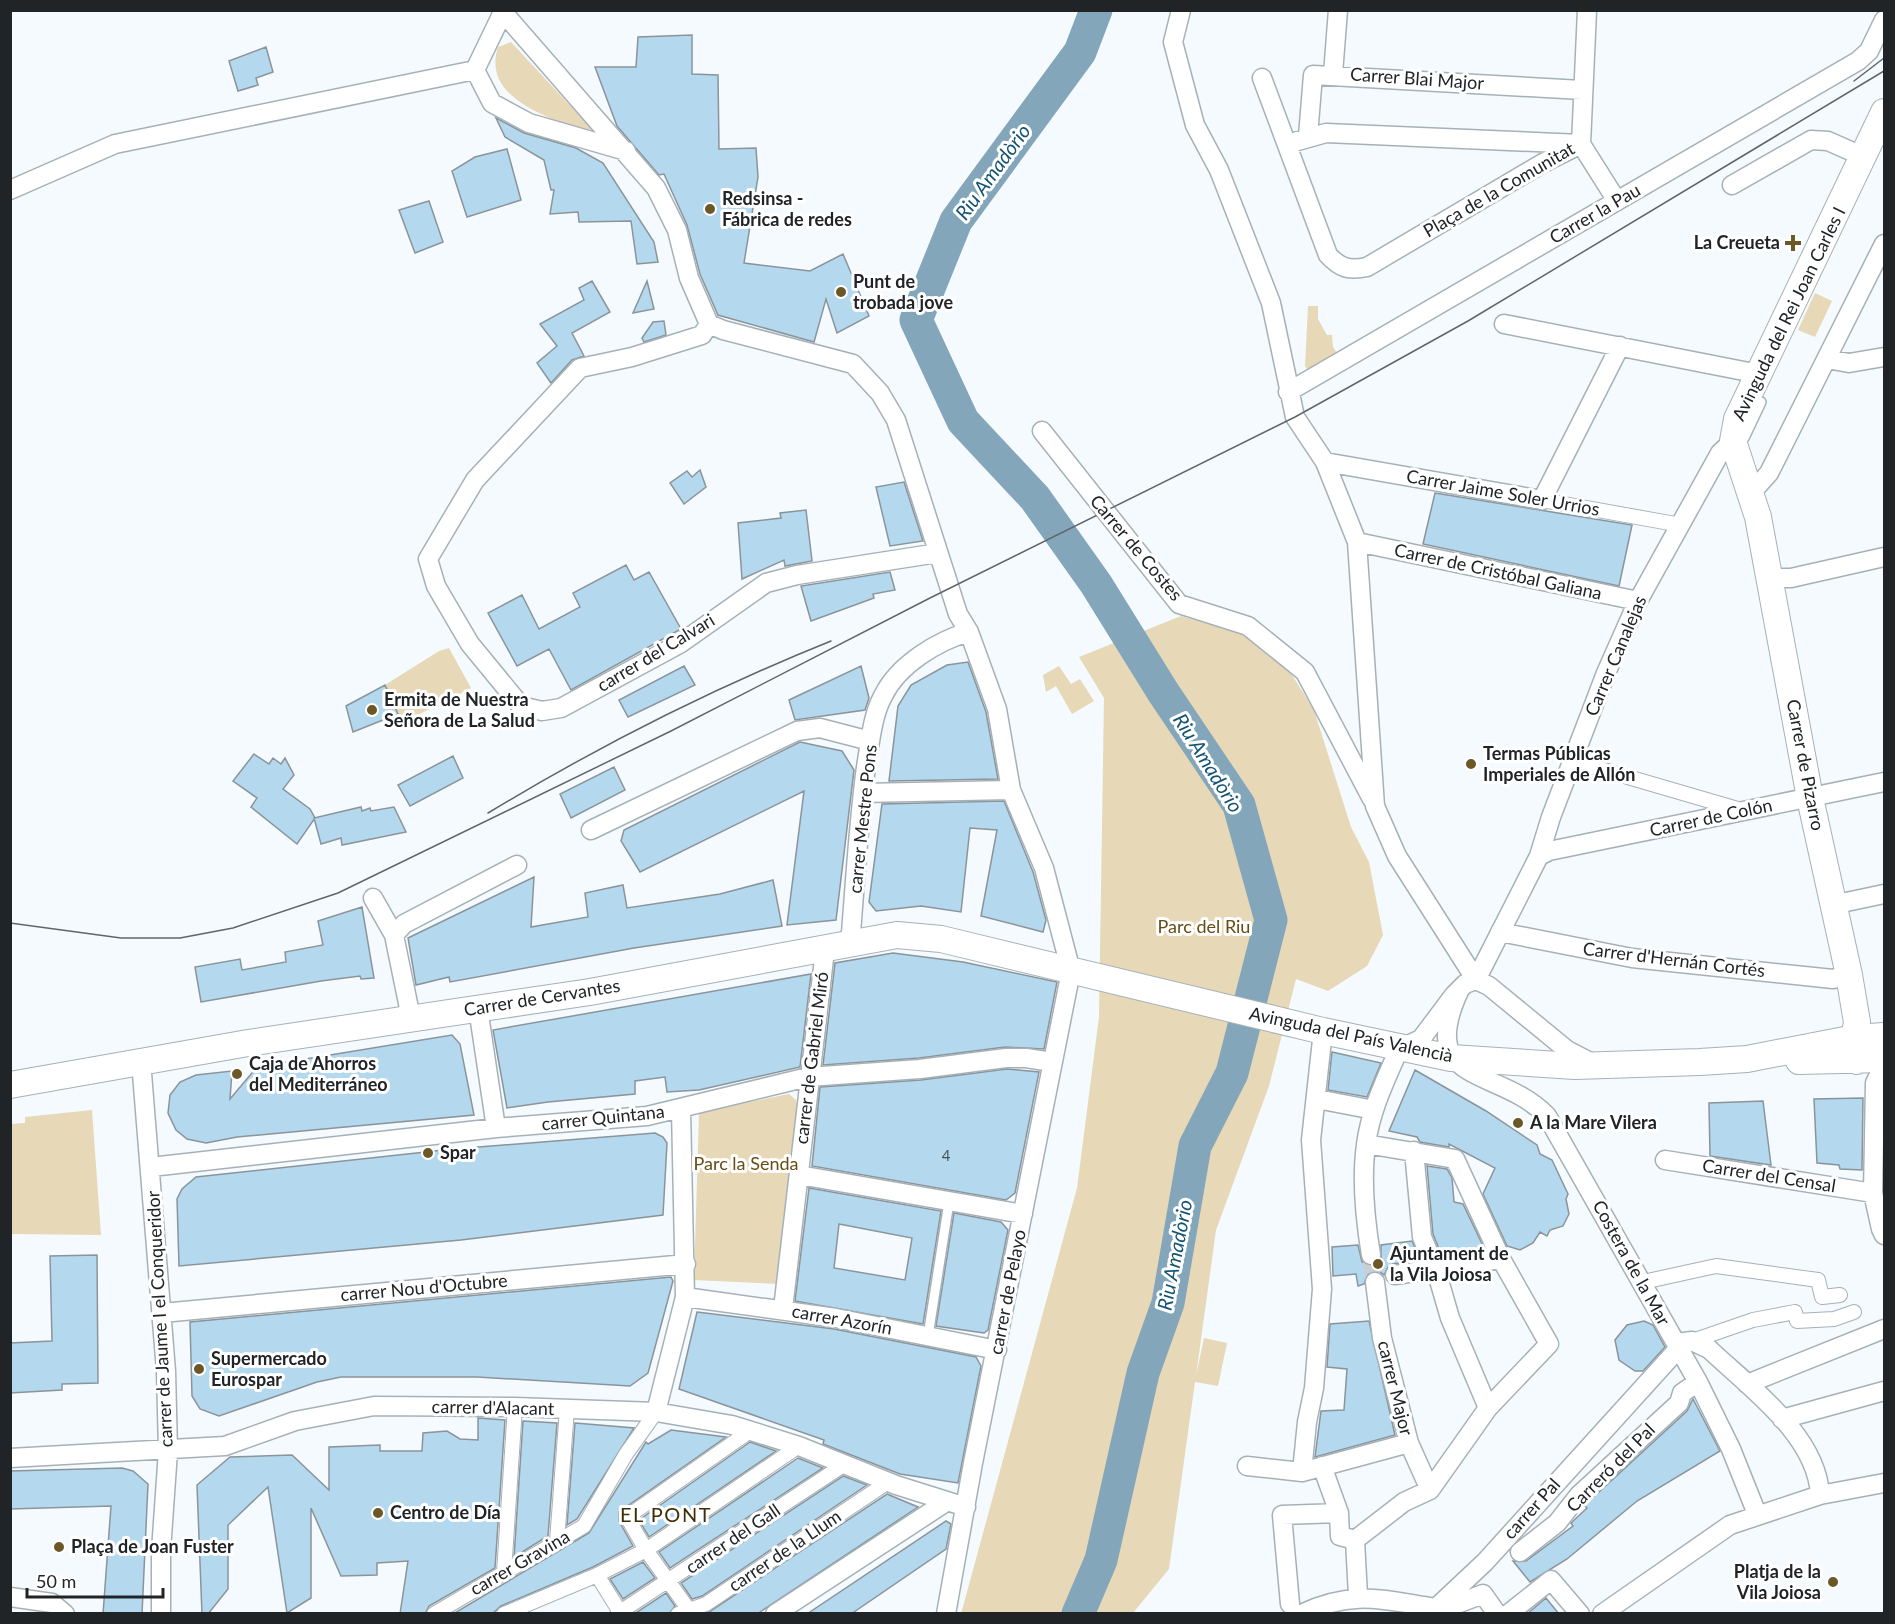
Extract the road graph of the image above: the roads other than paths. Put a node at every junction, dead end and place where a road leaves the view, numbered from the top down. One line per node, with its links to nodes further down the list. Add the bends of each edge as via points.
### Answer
1 (1181, 10): 26 (street, via 1173,42 1195,125 1219,170 1271,303)
2 (1338, 10): 7 (street)
3 (1587, 10): 9 (street)
4 (502, 11): 6 (street); 14 (street)
5 (1884, 20): 18 (street, Carrer la Pau, via 1869,51 1858,61)
6 (475, 70): 14 (street, via 492,103 529,123); 17 (street, via 115,144)
7 (1333, 74): 9 (street, Carrer Blai Major); 11 (street, Carrer Blai Major, via 1314,75)
8 (1262, 78): 12 (street)
9 (1582, 90): 13 (street)
10 (1884, 112): 15 (main road, Avinguda del Rei Joan Carles I)
11 (1308, 136): 12 (street, Plaça de la Comunitat); 13 (street, Plaça de la Comunitat, via 1326,133)
12 (1287, 144): 13 (street, Plaça de la Comunitat, via 1328,255 1352,271 1367,267)
13 (1581, 144): 18 (street)
14 (626, 152): 20 (street, via 656,188 678,230 689,278)
15 (1864, 157): 16 (street, via 1828,141 1811,140); 25 (main road, Avinguda del Rei Joan Carles I)
16 (1732, 185)
17 (10, 190)
18 (1617, 201): 26 (street, Carrer la Pau)
19 (1884, 244): 24 (street)
20 (709, 324): 35 (street, via 853,364 880,393 896,420); 35 (street, carrer del Calvari, via 702,335 580,368 475,480 428,559 436,586 470,644 521,706 542,711 561,708 681,643 766,583)
21 (1504, 324): 22 (street)
22 (1620, 346): 25 (street); 32 (street)
23 (1884, 357): 24 (street, via 1849,363)
24 (1827, 359): 31 (street, via 1769,473)
25 (1759, 374): 29 (main road, Avinguda del Rei Joan Carles I, via 1737,419)
26 (1288, 392): 30 (street, via 1295,417)
27 (1761, 402): 29 (lane)
28 (1042, 431): 46 (street, Carrer de Costes, via 1179,604 1248,626 1305,672)
29 (1736, 448): 31 (main road); 33 (street, Carrer Canalejas, via 1720,453)
30 (1325, 462): 32 (street, Carrer Jaime Soler Urrios); 34 (street)
31 (1752, 492): 37 (main road, Carrer de Pizarro)
32 (1542, 500): 33 (street, Carrer Jaime Soler Urrios)
33 (1681, 525): 38 (street, Carrer Canalejas)
34 (1357, 542): 38 (street, Carrer de Cristóbal Galiana); 46 (street)
35 (938, 553): 39 (street, via 958,614)
36 (1884, 556): 37 (street, via 1791,578)
37 (1770, 578): 45 (main road, Carrer de Pizarro)
38 (1638, 601): 41 (street, Carrer Canalejas)
39 (969, 632): 40 (street, carrer Mestre Pons, via 950,638 901,670 882,696); 43 (street, via 997,709)
40 (870, 741): 44 (street, carrer Mestre Pons); 48 (street, via 819,728 797,731)
41 (1574, 761): 47 (street); 49 (street, Carrer Canalejas)
42 (1884, 782): 45 (street, Carrer de Colón)
43 (1011, 790): 44 (street); 58 (street, via 1044,868)
44 (863, 793): 56 (street, carrer Mestre Pons)
45 (1810, 798): 47 (street, Carrer de Colón); 53 (main road, Carrer de Pizarro)
46 (1376, 806): 60 (street, via 1397,856)
47 (1745, 811): 49 (street, Carrer de Colón)
48 (591, 830)
49 (1539, 856): 54 (street, Carrer Canalejas)
50 (517, 865): 55 (street, via 404,924)
51 (1884, 894): 53 (street)
52 (373, 898): 55 (street)
53 (1832, 905): 59 (main road, Carrer de Pizarro)
54 (1500, 932): 59 (street, Carrer d'Hernán Cortés, via 1632,957 1833,979); 60 (street, Carrer Canalejas)
55 (394, 935): 63 (street)
56 (850, 945): 57 (main road, Carrer de Cervantes); 58 (main road, Carrer de Cervantes, via 883,936 912,935 957,942)
57 (825, 950): 62 (main road, Carrer de Cervantes); 74 (street, carrer de Gabriel Miró)
58 (1071, 971): 64 (main road, Avinguda del País Valencià); 70 (street, carrer de Pelayo)
59 (1849, 975): 67 (main road, Carrer de Pizarro, via 1857,1022)
60 (1476, 980): 61 (street); 71 (street, via 1494,989 1567,1050)
61 (1460, 989): 66 (street, via 1421,1039); 68 (street, via 1446,1043)
62 (478, 1008): 63 (main road, Carrer de Cervantes); 79 (street)
63 (411, 1018): 69 (main road, Carrer de Cervantes)
64 (1319, 1030): 66 (main road, Avinguda del País Valencià); 76 (street)
65 (1884, 1036): 67 (main road, Avinguda del País Valencià)
66 (1399, 1048): 68 (main road, Avinguda del País Valencià); 78 (street)
67 (1856, 1050): 71 (main road, Avinguda del País Valencià); 73 (main road)
68 (1451, 1058): 71 (main road, Avinguda del País Valencià, via 1507,1064); 95 (street, Costera de la Mar, via 1528,1099 1547,1116)
69 (141, 1061): 75 (main road, Carrer de Cervantes); 83 (street, carrer de Jaume I el Conqueridor)
70 (1052, 1062): 74 (street, carrer Quintana, via 1006,1058); 87 (street, carrer de Pelayo)
71 (1598, 1065)
72 (1884, 1065): 73 (street)
73 (1880, 1071): 85 (street)
74 (808, 1077): 77 (street, carrer Quintana); 84 (street, carrer de Gabriel Miró)
75 (10, 1084)
76 (1317, 1099): 78 (street); 121 (street, via 1311,1140 1322,1289)
77 (681, 1110): 79 (street, carrer Quintana); 91 (street, carrer Quintana)
78 (1374, 1110): 80 (street)
79 (496, 1128): 83 (street, carrer Quintana)
80 (1366, 1144): 81 (street); 89 (street, via 1363,1194)
81 (1414, 1151): 90 (street, via 1455,1159); 92 (street, via 1422,1237)
82 (1665, 1160): 85 (street, Carrer del Censal)
83 (151, 1167): 100 (street, carrer de Jaume I el Conqueridor)
84 (799, 1175): 86 (street); 98 (street, carrer de Gabriel Miró)
85 (1873, 1193): 88 (street)
86 (949, 1202): 87 (street); 102 (lane)
87 (1023, 1214): 104 (street, carrer de Pelayo)
88 (1884, 1235)
89 (1371, 1255)
90 (1501, 1259): 92 (street); 109 (street, via 1549,1344)
91 (686, 1264): 97 (street, carrer Quintana); 100 (street, carrer Nou d'Octubre)
92 (1436, 1270): 93 (street); 109 (street, via 1450,1318)
93 (1395, 1275)
94 (1375, 1282): 114 (street, carrer Major, via 1382,1338)
95 (1642, 1282): 96 (street, via 1716,1266 1818,1280 1822,1297); 103 (street, Costera de la Mar)
96 (1840, 1295)
97 (685, 1297): 98 (street, carrer Azorín); 111 (street, carrer Quintana)
98 (783, 1309): 102 (street, carrer Azorín)
99 (1854, 1312): 103 (street, via 1834,1319 1797,1321 1795,1312 1753,1320)
100 (162, 1313): 116 (street, carrer de Jaume I el Conqueridor)
101 (1884, 1329): 106 (street)
102 (928, 1336): 104 (street, carrer Azorín)
103 (1682, 1344): 105 (street, Costera de la Mar); 106 (street, via 1709,1349); 141 (street, carrer Pal)
104 (996, 1350): 127 (street, carrer de Pelayo)
105 (1698, 1382): 129 (street, Costera de la Mar); 133 (street, Carreró del Pal, via 1682,1393 1679,1403 1579,1495 1557,1524)
106 (1747, 1384): 112 (street)
107 (1884, 1391): 112 (street)
108 (515, 1407): 110 (street, carrer d'Alacant); 116 (street, carrer d'Alacant, via 374,1406 295,1421 225,1446); 134 (street)
109 (1488, 1408): 124 (street)
110 (567, 1409): 111 (street, carrer d'Alacant); 131 (street)
111 (656, 1412): 113 (street, carrer d'Alacant, via 706,1419); 131 (street, carrer Gravina, via 584,1526)
112 (1782, 1419): 125 (street, via 1802,1440)
113 (750, 1431): 115 (street, carrer d'Alacant); 132 (street, via 627,1517)
114 (1408, 1443): 120 (street); 124 (street, carrer Major)
115 (798, 1446): 118 (street, carrer d'Alacant); 132 (street)
116 (168, 1451): 117 (street, carrer d'Alacant); 145 (street, carrer de Jaume I el Conqueridor)
117 (10, 1458)
118 (844, 1464): 122 (street, carrer d'Alacant); 136 (street, carrer del Gall)
119 (1247, 1466): 121 (street)
120 (1322, 1466): 121 (street); 128 (street)
121 (1302, 1472)
122 (888, 1482): 126 (street, carrer d'Alacant); 139 (street, carrer de la Llum)
123 (1884, 1483): 125 (street)
124 (1430, 1490): 130 (street, via 1404,1502)
125 (1820, 1495): 129 (street)
126 (946, 1502): 127 (street, carrer d'Alacant); 148 (street)
127 (966, 1507): 149 (street, carrer de Pelayo)
128 (1339, 1513): 130 (street, via 1341,1536); 140 (street, via 1282,1515)
129 (1757, 1514): 154 (street, via 1724,1528)
130 (1355, 1540): 137 (street)
131 (557, 1541): 134 (street, carrer Gravina)
132 (646, 1550): 135 (street); 136 (street)
133 (1520, 1552)
134 (504, 1572): 146 (street, carrer Gravina)
135 (597, 1575): 143 (street); 147 (street)
136 (669, 1581): 142 (street); 143 (street, carrer del Gall)
137 (1358, 1596): 140 (street); 141 (street)
138 (10, 1597): 144 (street, via 52,1603)
139 (709, 1609): 142 (street, carrer de la Llum)
140 (1296, 1609)
141 (1442, 1609): 150 (street); 151 (street, via 1483,1594)
142 (683, 1612)
143 (618, 1613)
144 (65, 1614)
145 (161, 1614)
146 (434, 1614)
147 (504, 1614)
148 (775, 1614)
149 (946, 1614)
150 (1390, 1614)
151 (1497, 1614)
152 (1508, 1614): 153 (street, via 1551,1580)
153 (1580, 1614)
154 (1602, 1614)

